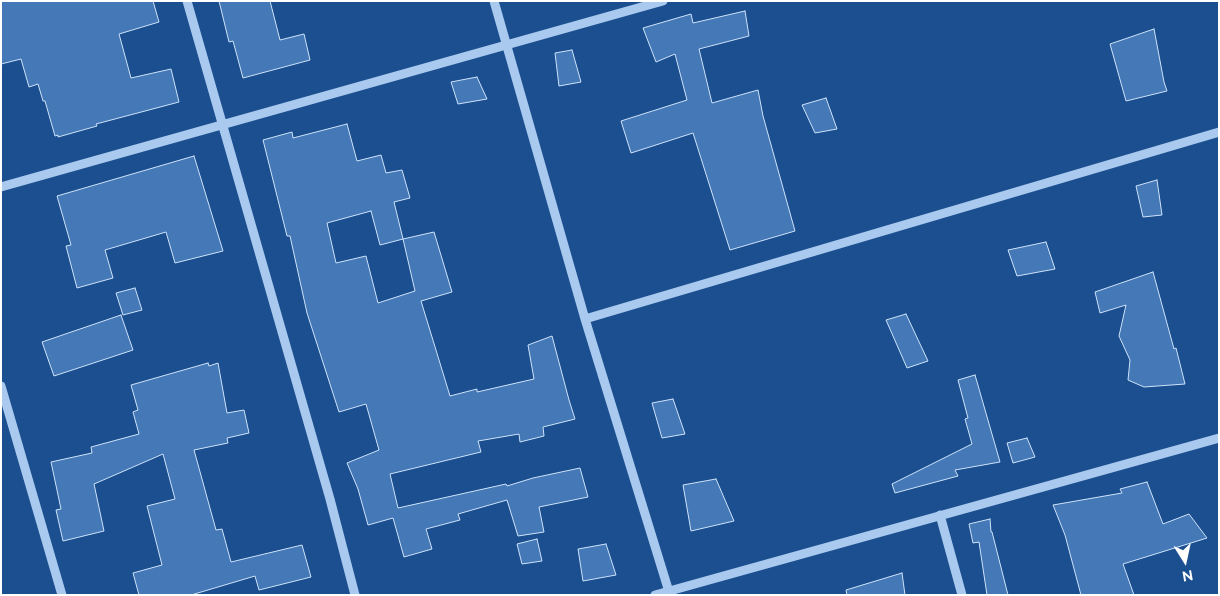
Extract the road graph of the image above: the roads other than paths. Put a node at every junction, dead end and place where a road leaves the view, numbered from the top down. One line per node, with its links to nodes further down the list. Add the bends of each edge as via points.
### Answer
1 (187, 1): 5 (street)
2 (494, 1): 4 (street)
3 (663, 1): 4 (street)
4 (506, 45): 5 (street); 8 (street)
5 (224, 126): 7 (street); 14 (street)
6 (1219, 132): 8 (street)
7 (1, 187)
8 (585, 319): 12 (street)
9 (1, 386): 13 (street)
10 (1219, 438): 11 (street)
11 (940, 515): 12 (street); 16 (street)
12 (670, 593): 15 (street)
13 (62, 595)
14 (355, 595)
15 (655, 595)
16 (962, 595)

